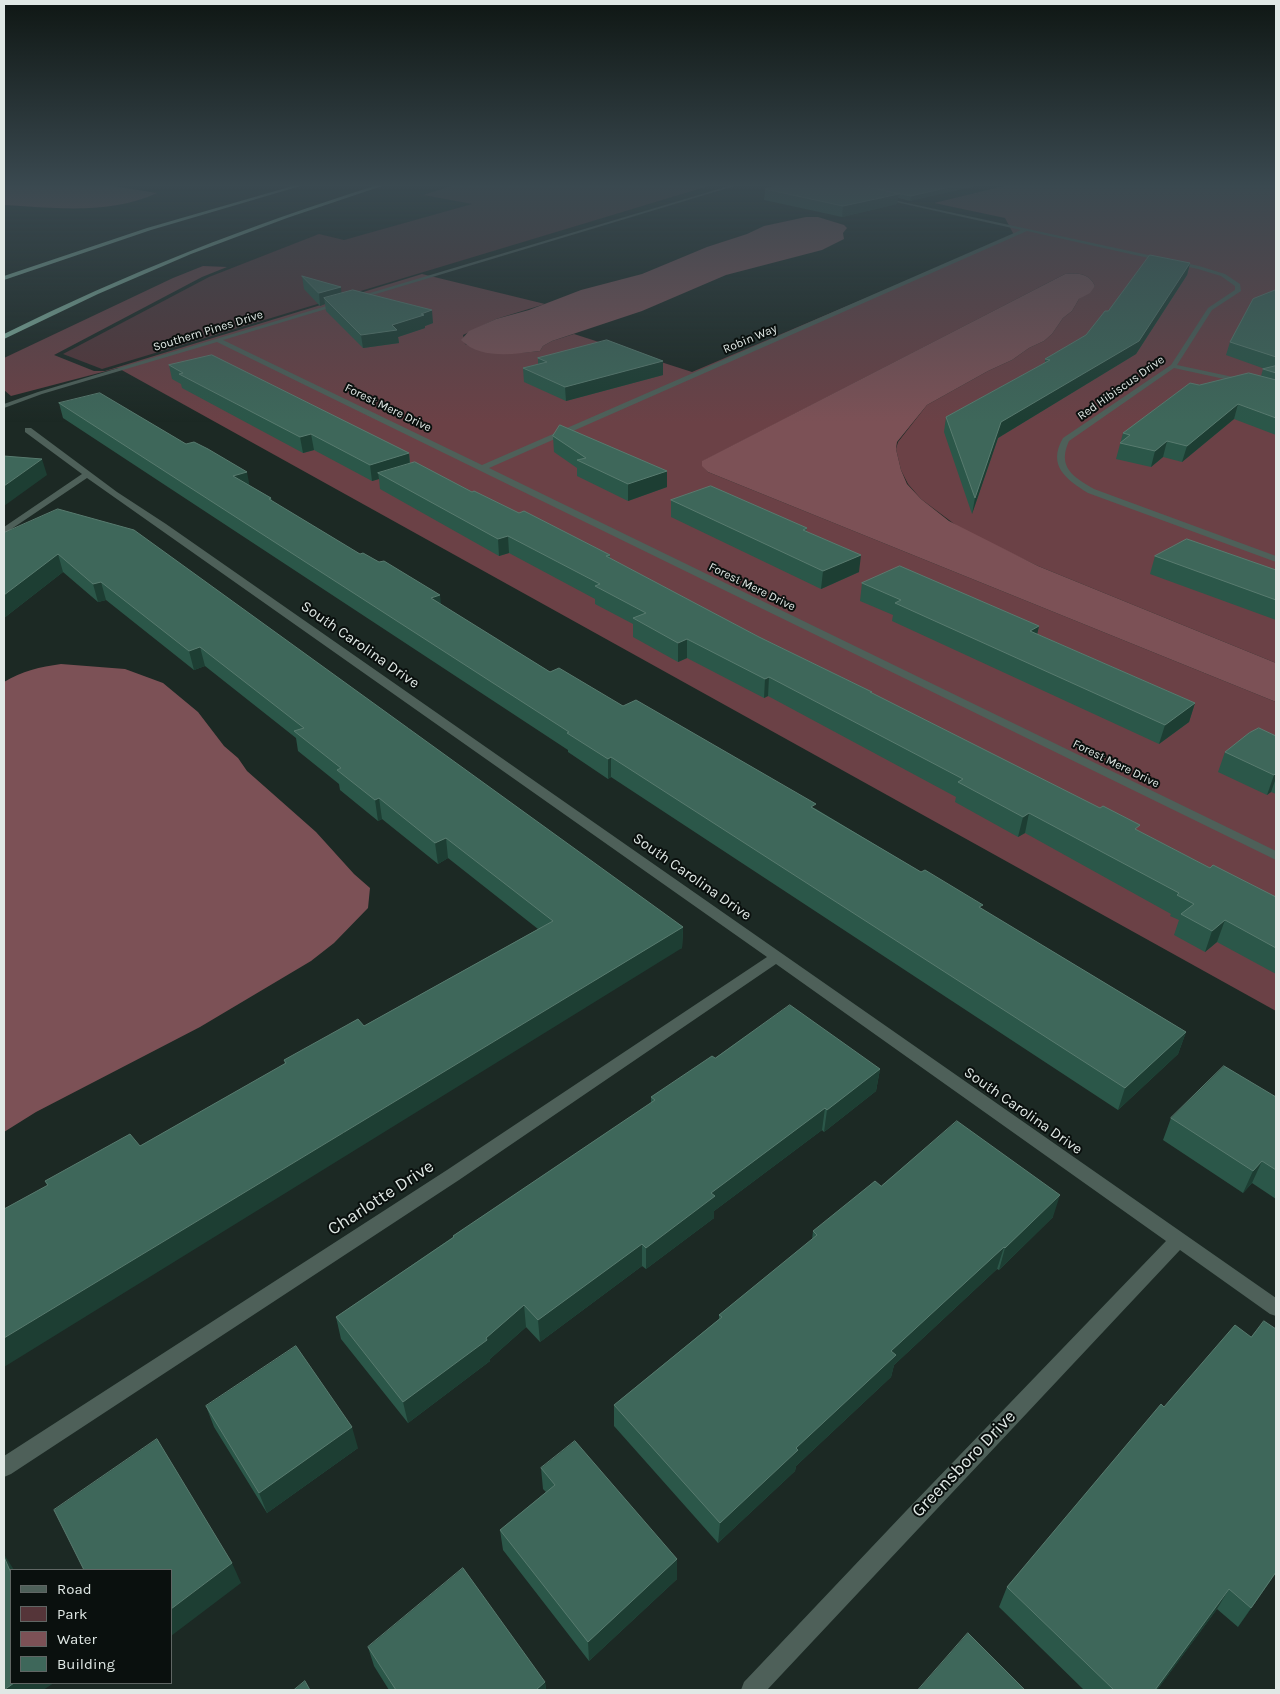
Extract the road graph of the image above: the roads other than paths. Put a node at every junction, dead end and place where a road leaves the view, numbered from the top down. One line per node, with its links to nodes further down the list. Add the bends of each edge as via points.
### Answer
1 (45, 264): 6 (highway)
2 (161, 264): 7 (highway)
3 (471, 264): 8 (street, Southern Pines Drive)
4 (948, 264): 13 (street, Robin Way)
5 (1182, 264): 9 (street, Red Hibiscus Drive, via 1233,280 1238,291 1210,309)
6 (4, 278)
7 (4, 337)
8 (216, 340): 11 (street, Southern Pines Drive); 13 (street, Forest Mere Drive)
9 (1173, 366): 10 (street, via 1232,378); 16 (street, Red Hibiscus Drive, via 1066,440 1059,458 1064,470 1075,481 1113,501)
10 (1276, 393)
11 (4, 406)
12 (28, 430): 14 (street)
13 (482, 468): 17 (street, Forest Mere Drive)
14 (88, 474): 15 (street); 18 (street, South Carolina Drive)
15 (4, 531)
16 (1276, 559)
17 (1276, 856)
18 (777, 957): 19 (street, South Carolina Drive); 21 (street, Charlotte Drive, via 453,1175)
19 (1178, 1240): 20 (street, South Carolina Drive); 22 (street, Greensboro Drive)
20 (1276, 1308)
21 (4, 1467)
22 (752, 1690)

